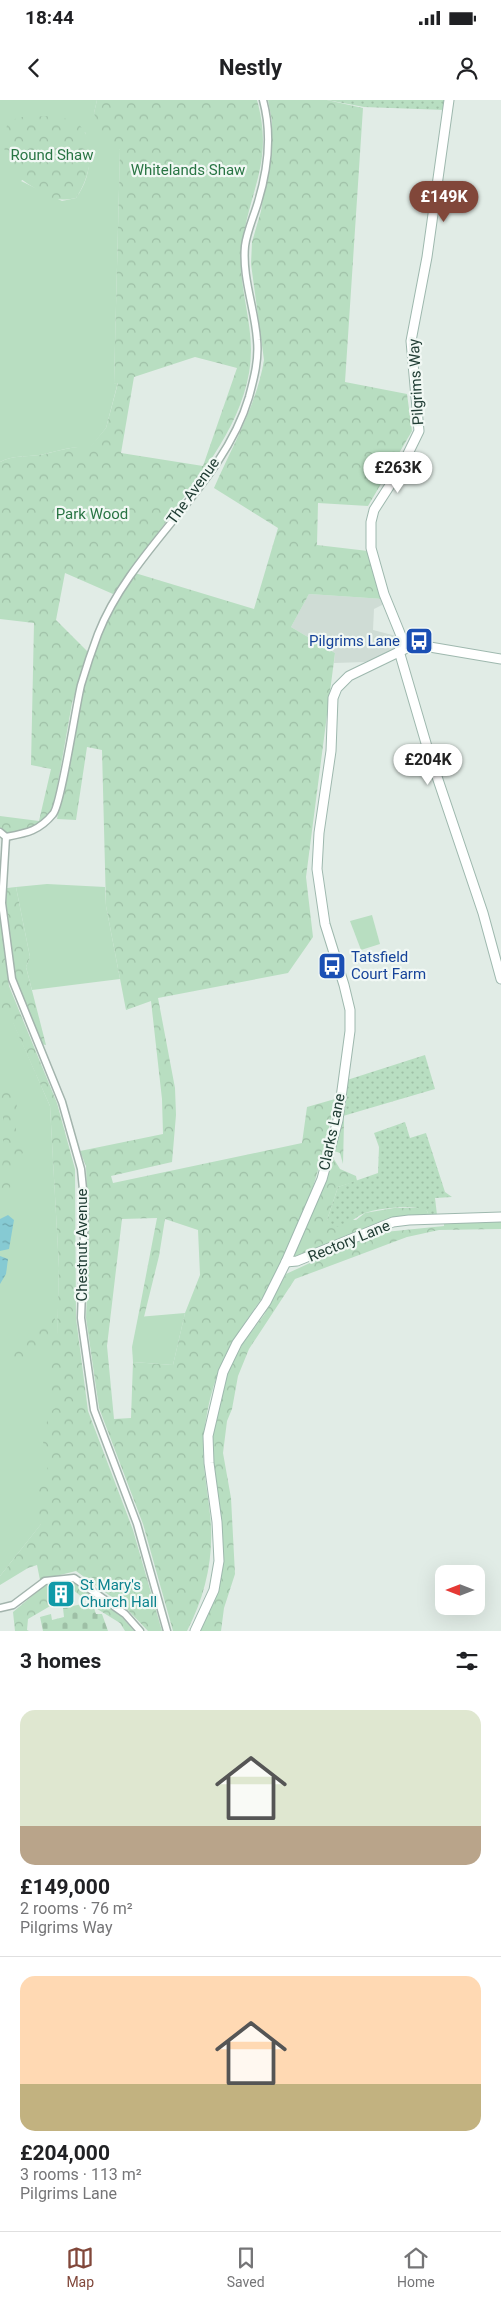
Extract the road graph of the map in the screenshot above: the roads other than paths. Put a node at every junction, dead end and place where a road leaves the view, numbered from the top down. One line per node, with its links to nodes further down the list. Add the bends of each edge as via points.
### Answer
1 (263, 100): 6 (street, The Avenue, via 268,122 267,154 260,196 245,245 258,355 243,416 188,502 113,598 81,685 55,813 32,832)
2 (449, 100): 3 (main road, Pilgrims Way, via 427,257 411,341 419,431 401,468 374,510 371,522 371,548)
3 (402, 650): 4 (main road, via 424,646); 7 (main road, via 428,750 483,913); 9 (main road, Clarks Lane, via 349,676 337,688 333,698 331,751 317,869 325,924 350,1010 350,1031 338,1120 322,1179)
4 (501, 660)
5 (0, 832): 6 (street)
6 (6, 837): 12 (street, Chestnut Avenue, via 2,902 12,979 62,1102 81,1169 85,1208 81,1318 94,1410 137,1524)
7 (501, 979)
8 (501, 1217): 9 (main road, Rectory Lane, via 393,1222 297,1261)
9 (286, 1262): 13 (main road, Clarks Lane, via 266,1302 237,1343 220,1381 208,1436 219,1561 214,1590)
10 (0, 1608): 11 (street, via 14,1605 45,1581 74,1578 125,1614)
11 (140, 1631)
12 (167, 1631)
13 (195, 1631)

